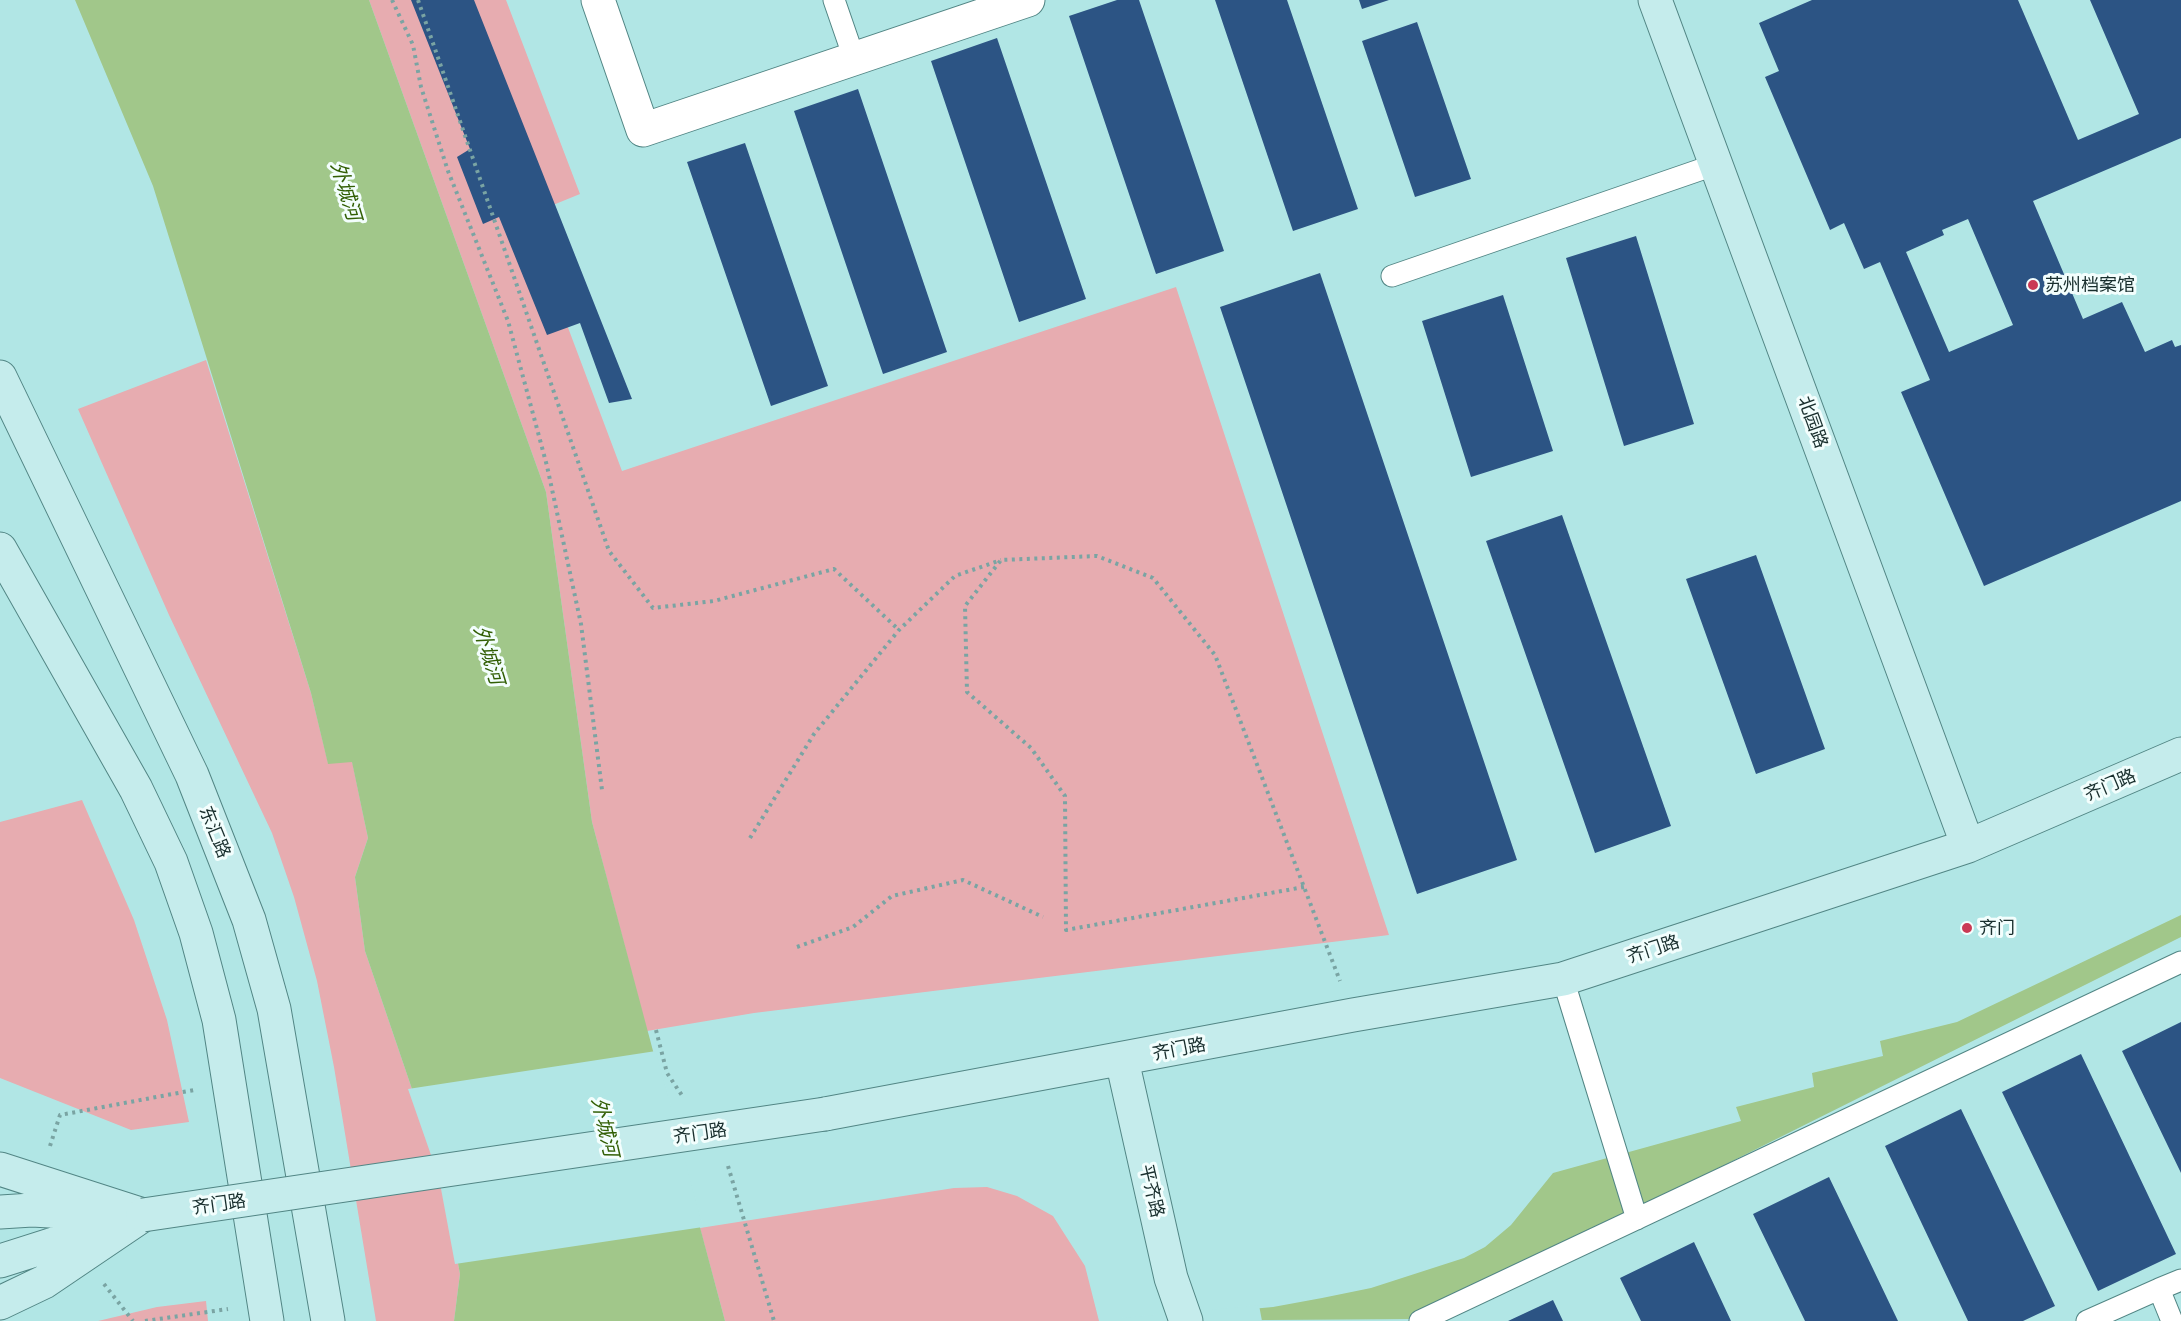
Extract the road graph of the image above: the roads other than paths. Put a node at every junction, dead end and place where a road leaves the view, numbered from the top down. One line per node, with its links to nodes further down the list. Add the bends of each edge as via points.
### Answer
1 (598, 0): 5 (street, via 643,130)
2 (834, 0): 5 (lane)
3 (1028, 0): 5 (street)
4 (1655, 0): 6 (main road, 北园路)
5 (854, 58)
6 (1718, 164): 7 (lane); 11 (main road, 北园路)
7 (1392, 276)
8 (2, 384): 24 (main road, 东汇路, via 192,775 249,920 274,1010)
9 (0, 549): 23 (main road, via 136,789 171,862 196,933 219,1020)
10 (2181, 754): 11 (main road, 齐门路)
11 (1968, 846): 13 (main road, 齐门路)
12 (2181, 962): 18 (lane)
13 (1563, 979): 14 (main road, 齐门路); 18 (lane)
14 (1122, 1060): 17 (main road, 齐门路, bridge, via 825,1114); 25 (main road, 平齐路, via 1171,1278)
15 (0, 1169): 17 (main road)
16 (0, 1212): 17 (main road, 齐门路)
17 (143, 1215): 19 (main road, 齐门路); 22 (main road, via 44,1282)
18 (1636, 1216): 26 (lane)
19 (0, 1261)
20 (2181, 1280): 21 (lane)
21 (2159, 1289): 27 (lane); 28 (lane)
22 (0, 1303)
23 (266, 1313)
24 (328, 1321)
25 (1186, 1321)
26 (1420, 1321)
27 (2087, 1321)
28 (2172, 1321)

